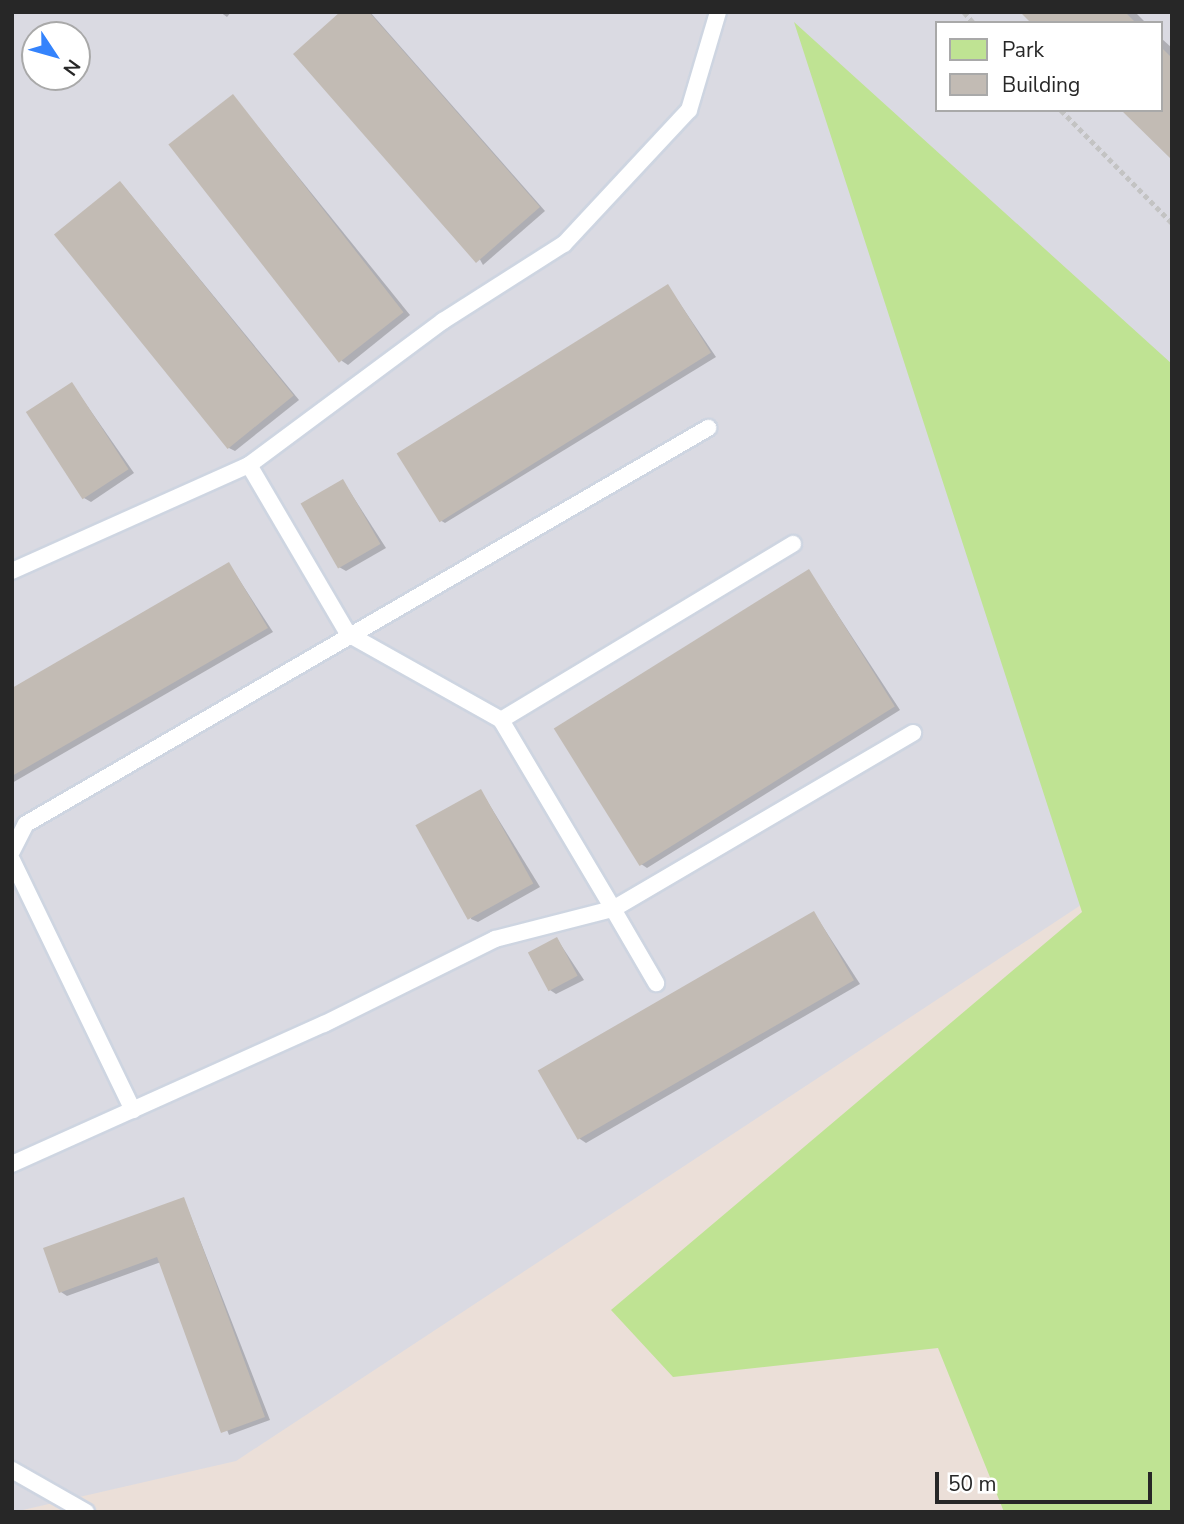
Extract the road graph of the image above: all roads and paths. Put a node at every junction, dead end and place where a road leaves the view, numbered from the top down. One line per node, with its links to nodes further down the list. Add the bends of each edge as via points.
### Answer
1 (718, 12): 5 (lane, via 689,110 564,244 443,321)
2 (1063, 112): 3 (path)
3 (1172, 223)
4 (708, 428): 8 (lane)
5 (248, 465): 7 (lane); 8 (lane)
6 (793, 544): 9 (lane)
7 (12, 571)
8 (348, 634): 9 (lane); 11 (lane, via 26,824)
9 (501, 720): 13 (lane)
10 (913, 733): 13 (lane)
11 (12, 851)
12 (12, 860): 15 (lane)
13 (613, 909): 14 (lane); 15 (lane, via 495,939)
14 (656, 983)
15 (133, 1110): 16 (lane)
16 (12, 1164)
17 (12, 1470): 18 (lane)
18 (86, 1512)

